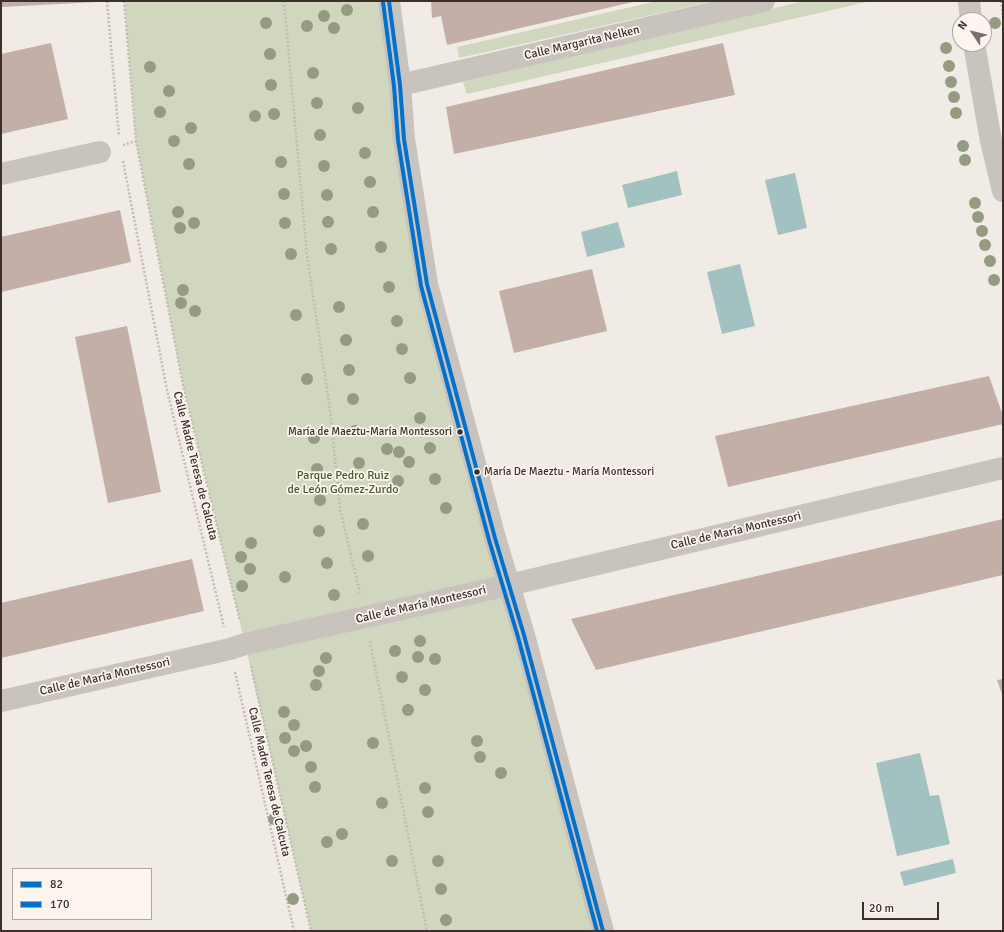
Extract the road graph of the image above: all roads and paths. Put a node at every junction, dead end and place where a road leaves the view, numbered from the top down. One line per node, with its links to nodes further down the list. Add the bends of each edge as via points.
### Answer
1 (107, 1): 12 (path)
2 (124, 1): 20 (path, via 136,140 183,385)
3 (284, 1): 19 (path, via 307,255 330,410 340,509)
4 (389, 1): 11 (street)
5 (764, 1): 11 (street, Calle Margarita Nelken)
6 (969, 1): 8 (street)
7 (1001, 1): 9 (path)
8 (970, 12)
9 (1003, 18)
10 (975, 52): 16 (street, via 991,141)
11 (400, 85): 18 (street, via 404,139 427,284)
12 (119, 138)
13 (100, 152): 15 (street)
14 (122, 159): 20 (path, Calle Madre Teresa de Calcuta, via 167,390)
15 (1, 174)
16 (1003, 191)
17 (1003, 468): 18 (street, Calle de María Montessori)
18 (509, 586): 19 (street, Calle de María Montessori); 25 (street)
19 (365, 618): 20 (street, Calle de María Montessori); 24 (path)
20 (238, 646): 21 (street, Calle de María Montessori); 22 (path, Calle Madre Teresa de Calcuta); 23 (path)
21 (1, 701)
22 (294, 931)
23 (311, 931)
24 (427, 931)
25 (603, 931)

